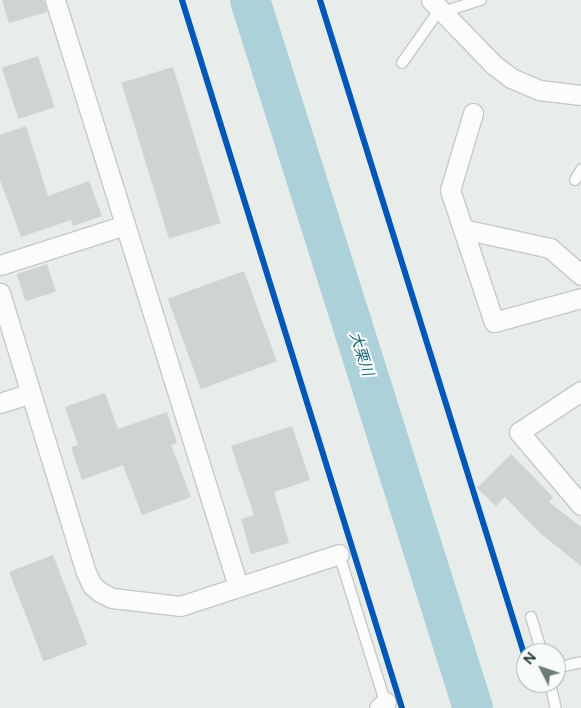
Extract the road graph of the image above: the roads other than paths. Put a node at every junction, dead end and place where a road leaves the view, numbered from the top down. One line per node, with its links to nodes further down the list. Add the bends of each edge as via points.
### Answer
1 (55, 0): 9 (street)
2 (481, 0): 3 (lane)
3 (438, 6): 4 (lane); 5 (street, via 494,65 511,78 539,90)
4 (402, 62)
5 (581, 95)
6 (473, 113): 10 (street, via 450,190)
7 (581, 170): 8 (lane)
8 (575, 180)
9 (125, 225): 11 (street); 20 (street)
10 (464, 229): 12 (street, via 550,248); 14 (street, via 494,322)
11 (0, 265)
12 (581, 275)
13 (0, 293): 16 (street)
14 (581, 298)
15 (581, 392): 18 (street, via 518,432)
16 (30, 393): 17 (street); 20 (street, via 85,570 96,589 112,598 180,606)
17 (0, 403)
18 (581, 505)
19 (339, 554): 20 (street); 26 (lane)
20 (238, 586)
21 (532, 617): 22 (lane)
22 (539, 643)
23 (581, 662): 24 (lane)
24 (566, 666)
25 (552, 693): 27 (lane)
26 (384, 706)
27 (556, 708)

